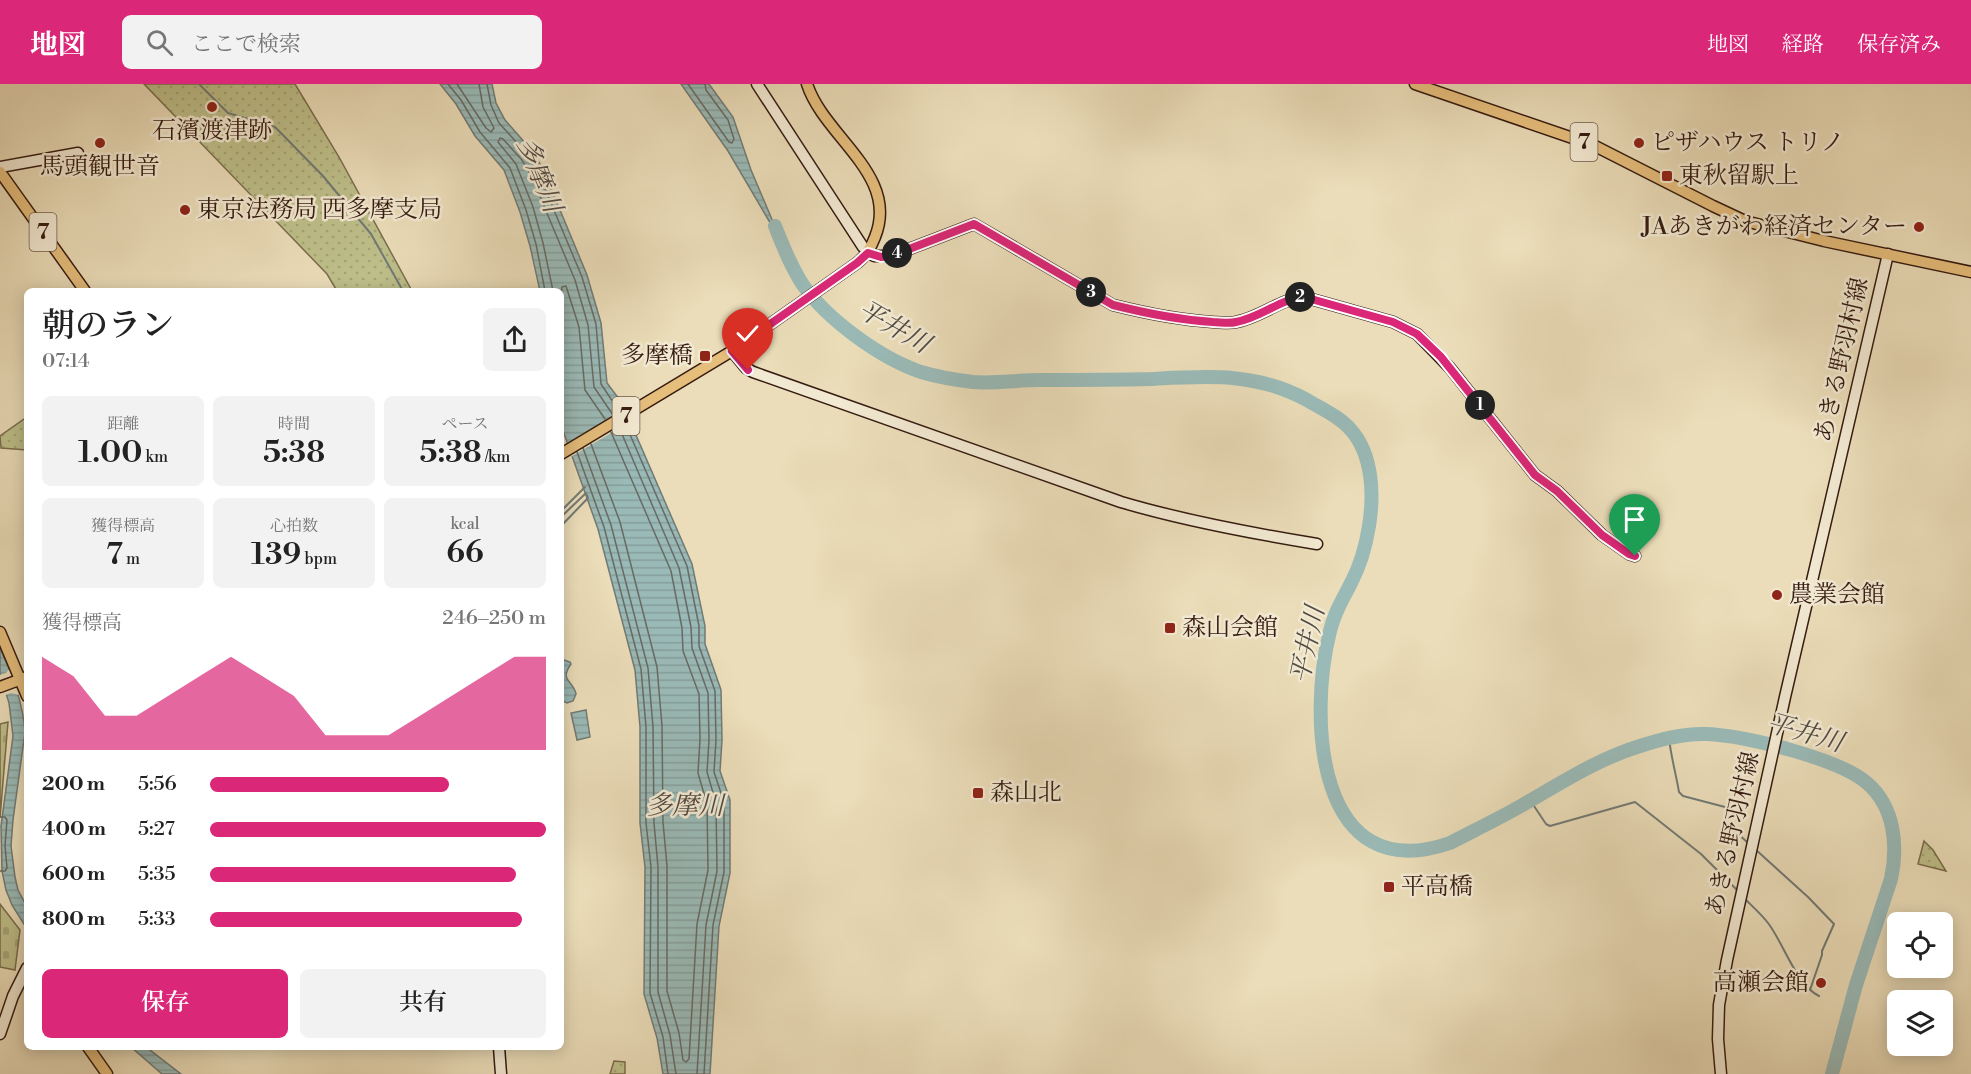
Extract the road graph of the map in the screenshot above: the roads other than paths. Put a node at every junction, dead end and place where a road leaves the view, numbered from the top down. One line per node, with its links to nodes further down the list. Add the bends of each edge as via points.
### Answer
1 (757, 84): 7 (street)
2 (807, 84): 7 (main road, 7, via 819,109 866,169 876,189 880,220)
3 (1415, 84): 8 (main road, 7, via 1587,143 1745,221)
4 (78, 153): 5 (street)
5 (0, 167)
6 (0, 172): 10 (main road, 7)
7 (868, 253): 11 (main road, 7); 14 (street, via 891,256 974,224 1113,305 1188,320 1236,322 1304,297 1393,322 1417,334 1441,357 1535,475 1602,535)
8 (1888, 254): 9 (main road, 7); 24 (street, あきる野羽村線, via 1732,935 1719,1005)
9 (1971, 272)
10 (84, 288)
11 (732, 351): 12 (main road, 7); 13 (street, via 753,372 1121,501 1161,514)
12 (564, 452)
13 (1317, 544)
14 (1635, 556)
15 (0, 633): 16 (main road)
16 (20, 679): 17 (main road)
17 (0, 687)
18 (24, 974): 19 (street)
19 (0, 1034)
20 (90, 1050): 22 (main road)
21 (499, 1050): 23 (street)
22 (107, 1074)
23 (501, 1074)
24 (1721, 1074)

